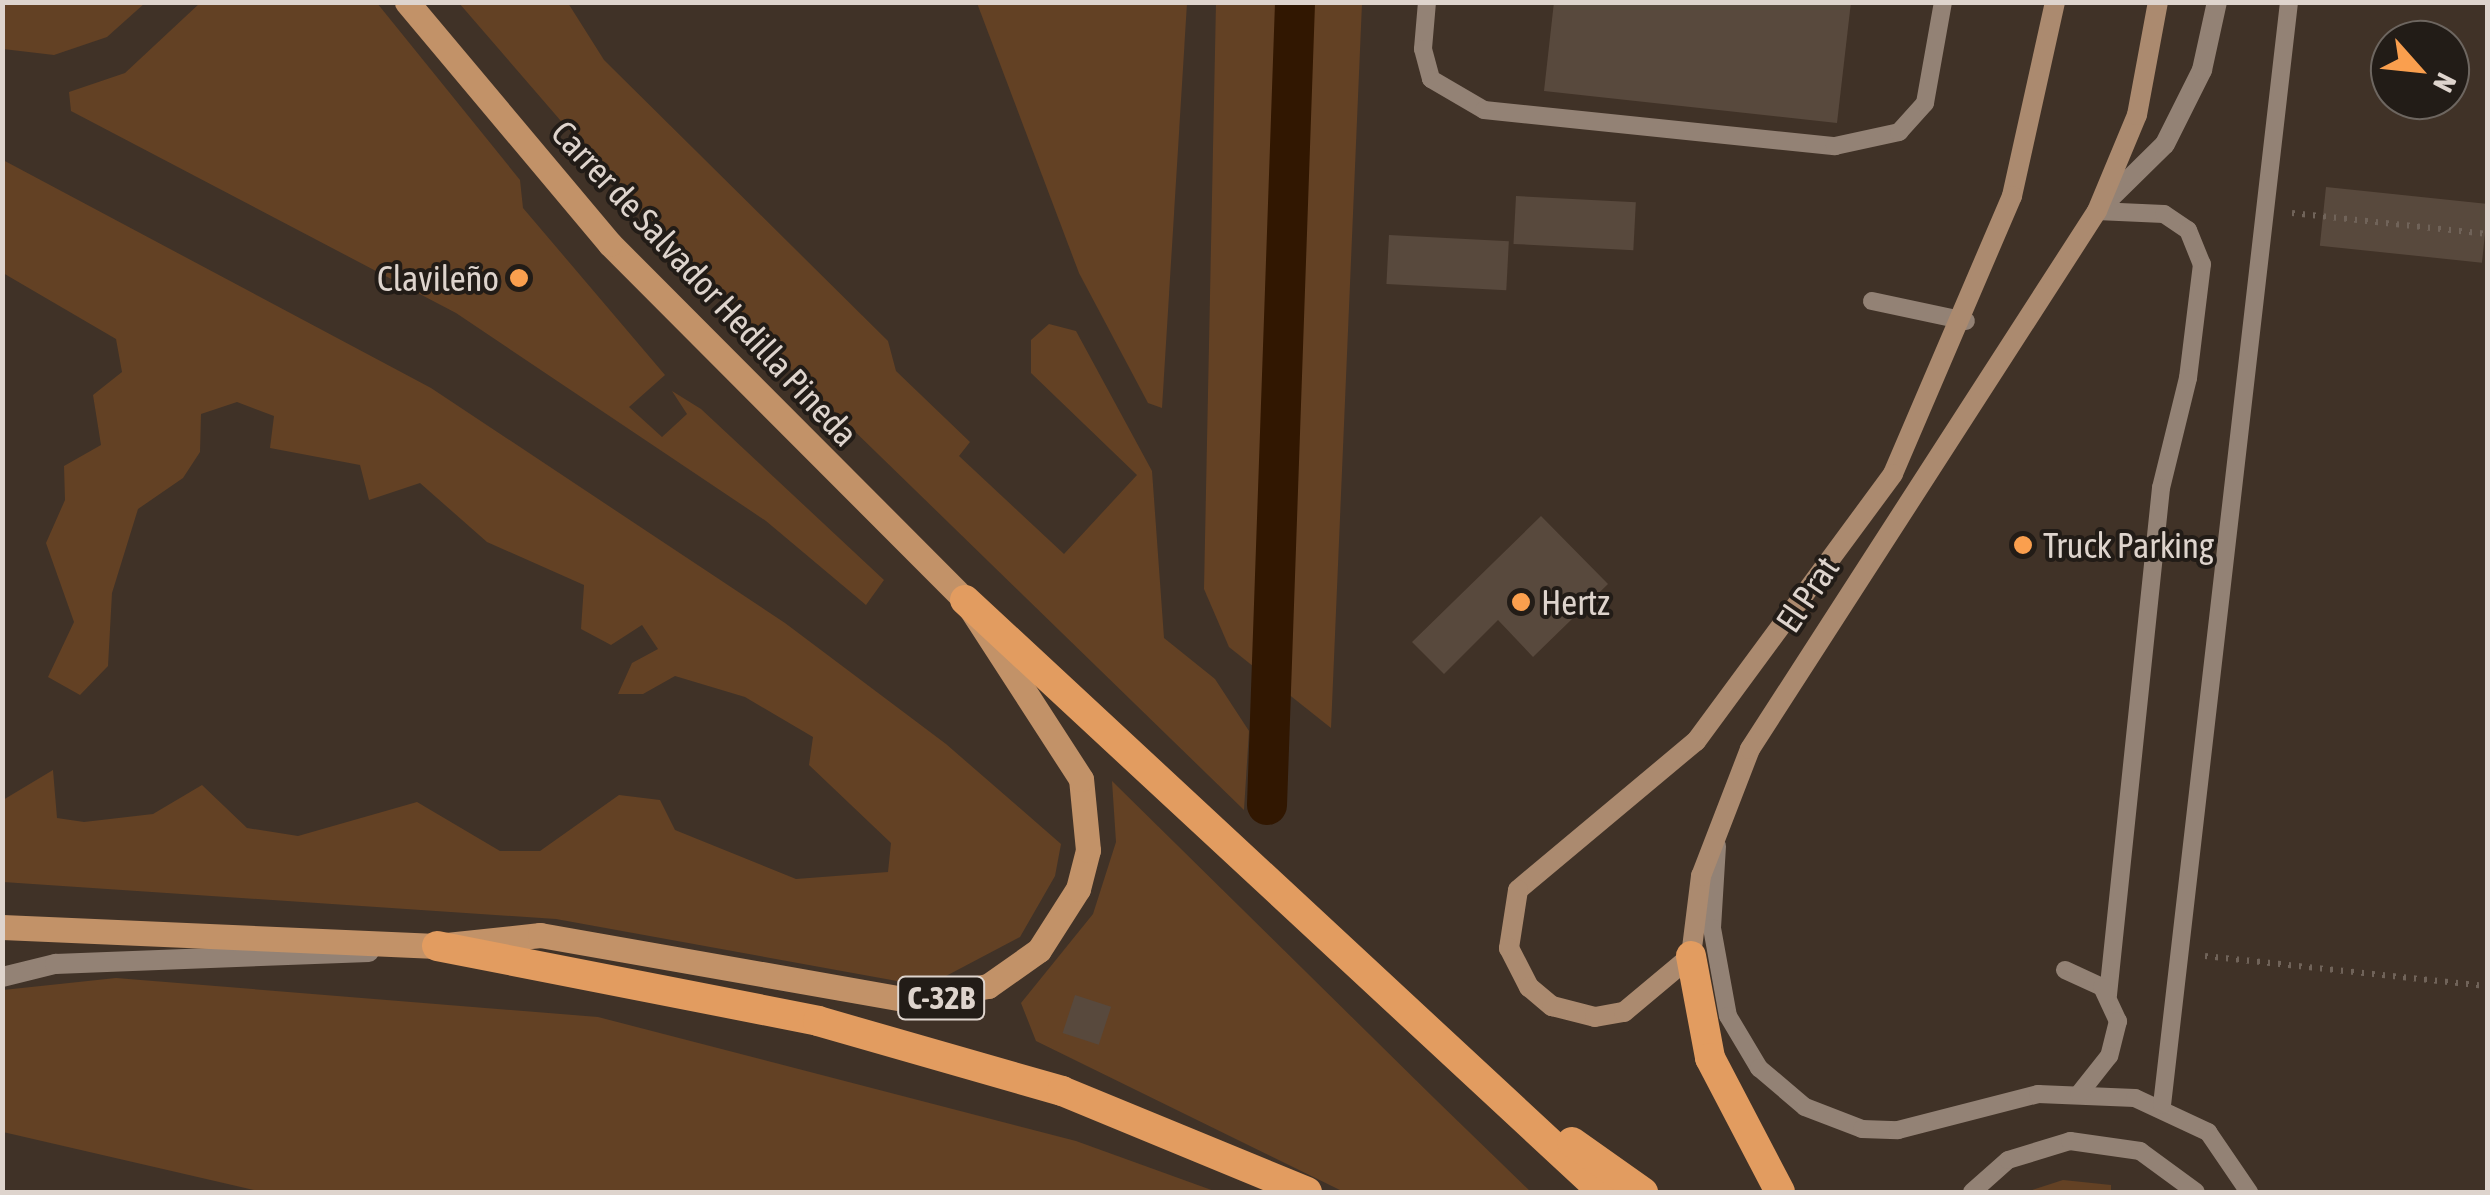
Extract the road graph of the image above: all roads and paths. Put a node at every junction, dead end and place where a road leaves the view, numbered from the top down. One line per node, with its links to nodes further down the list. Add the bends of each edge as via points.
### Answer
1 (407, 2): 13 (main road, Carrer de Salvador Hedilla Pineda / C-32B, via 610,244)
2 (1427, 2): 3 (lane, via 1422,50 1431,78 1484,110 1835,146 1900,132 1925,104)
3 (1943, 2)
4 (2055, 2): 12 (street, via 2012,196)
5 (2158, 2): 9 (street, El Prat, via 2137,114)
6 (2217, 2): 9 (street, via 2202,70 2164,144)
7 (2289, 2): 8 (lane)
8 (2266, 210): 10 (path); 17 (lane)
9 (2097, 212): 14 (street, El Prat, via 1790,677); 22 (lane, via 2164,214 2188,230 2202,264 2188,378 2160,488)
10 (2488, 234)
11 (1872, 301): 12 (lane)
12 (1966, 321): 18 (street, via 1893,474 1708,725 1639,794 1530,873 1508,918 1509,948 1528,988 1580,1016 1637,1005)
13 (965, 600): 16 (main road, C-32B, via 1071,755 1088,815 1078,889 1061,922 1039,950 988,986 910,1000 540,935); 25 (highway, C-32B)
14 (1726, 802): 18 (street, El Prat, via 1701,876); 23 (lane, via 1712,886 1718,986 1741,1043 1780,1089 1832,1121 1880,1130)
15 (2, 927): 16 (main road)
16 (437, 946): 20 (street, via 250,962 55,964); 26 (highway, C-32B, via 856,1032 1133,1116)
17 (2184, 954): 21 (path); 24 (lane)
18 (1691, 956): 29 (highway, via 1710,1058)
19 (2064, 970): 22 (lane)
20 (2, 976)
21 (2488, 986)
22 (2108, 995): 23 (lane, via 2116,1039)
23 (2079, 1094): 24 (lane)
24 (2162, 1105): 32 (lane, via 2220,1144)
25 (1520, 1112): 27 (highway, C-32B); 28 (highway)
26 (1308, 1192)
27 (1603, 1192)
28 (1643, 1192)
29 (1780, 1192)
30 (1972, 1192): 31 (lane, via 2008,1160 2070,1141 2140,1152)
31 (2196, 1192)
32 (2249, 1192)

